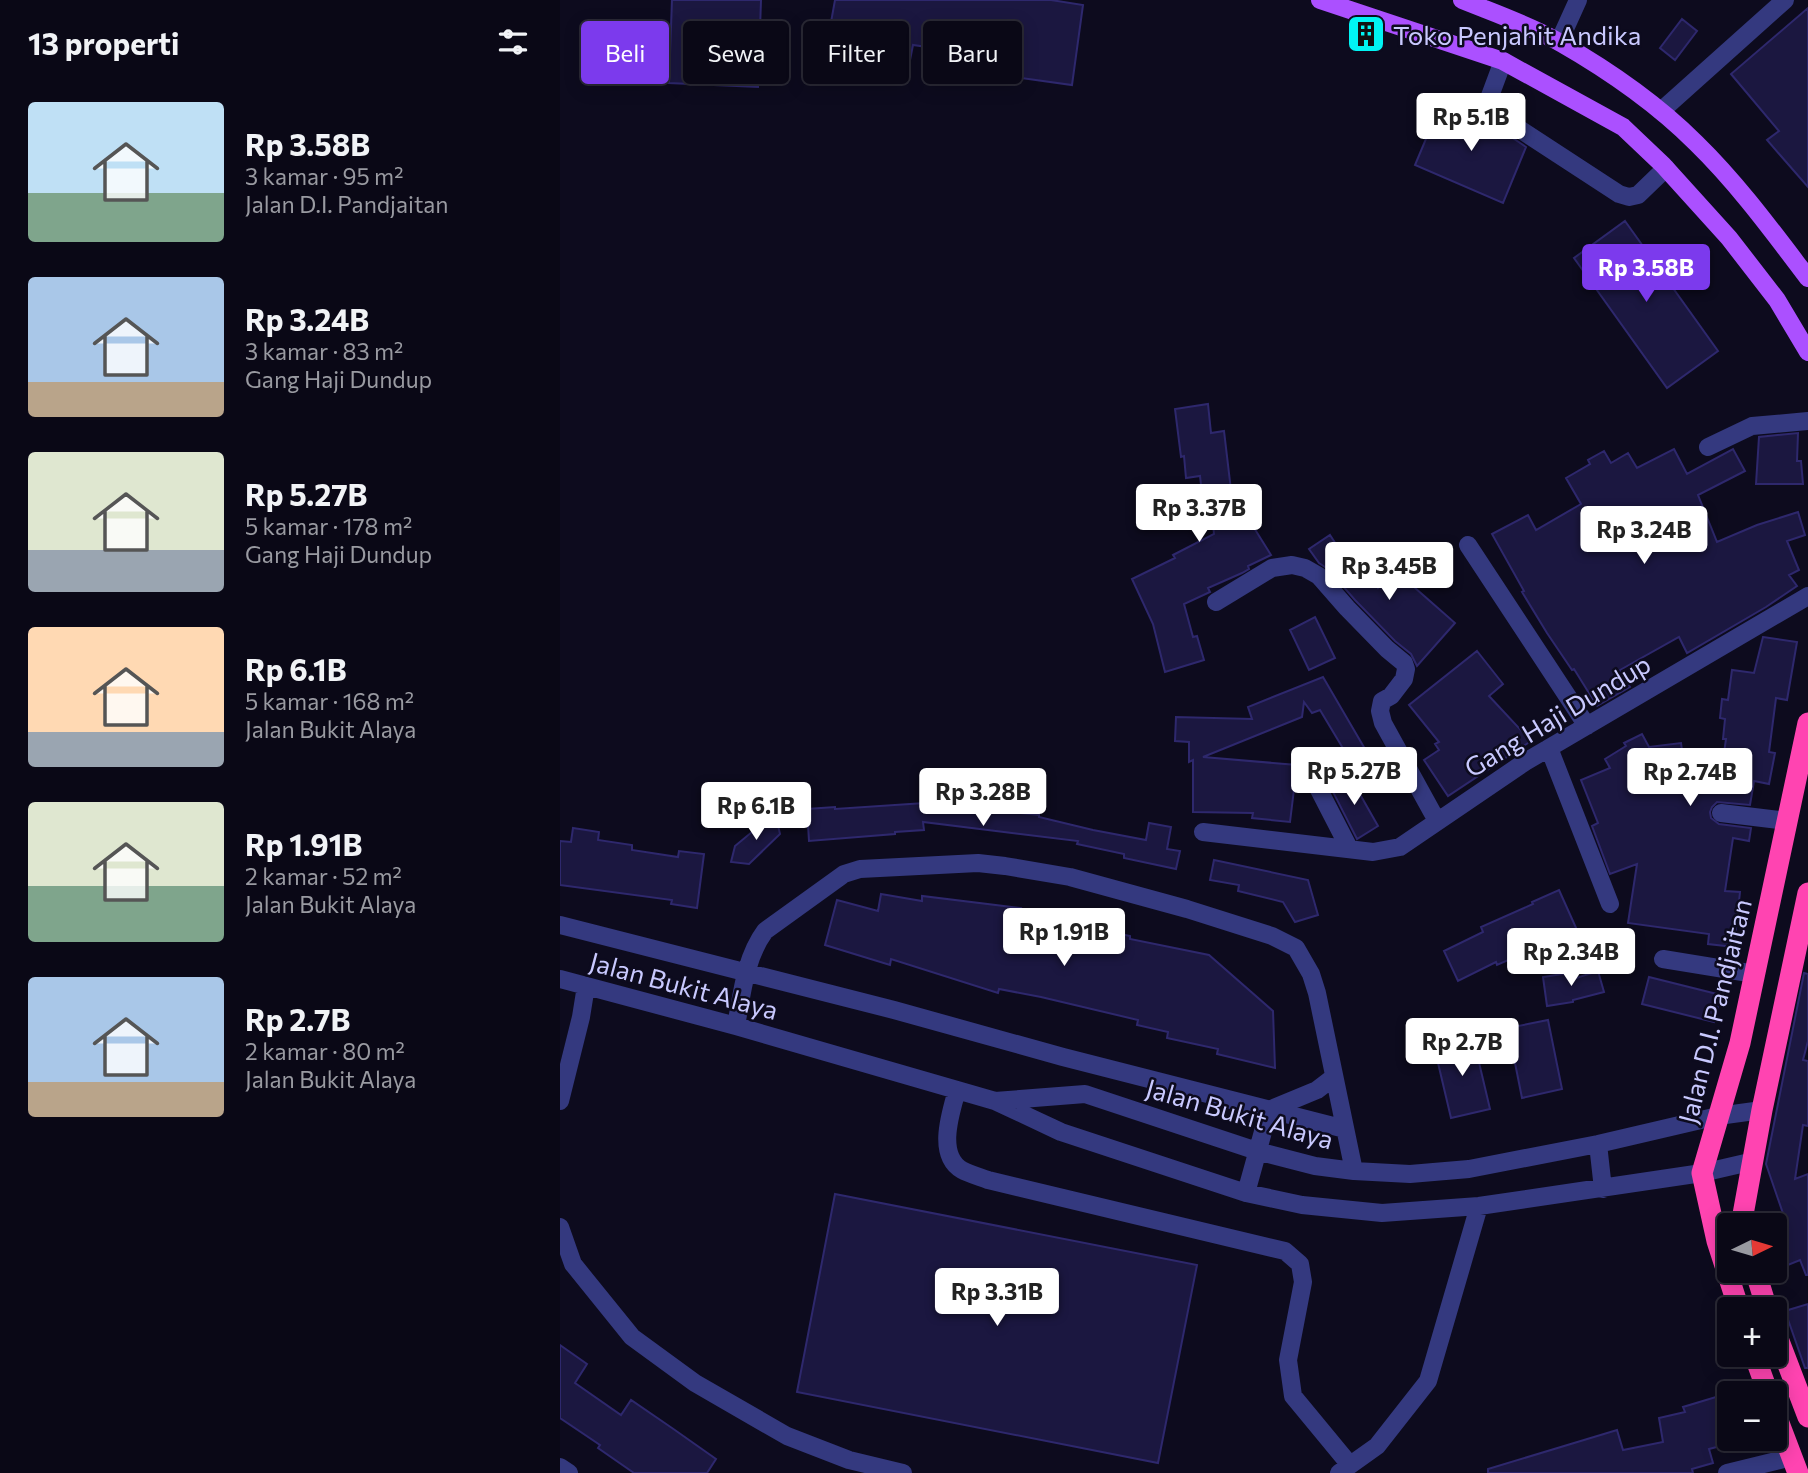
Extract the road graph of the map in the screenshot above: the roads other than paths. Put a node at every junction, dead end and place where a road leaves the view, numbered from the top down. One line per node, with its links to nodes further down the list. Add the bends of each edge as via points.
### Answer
1 (1320, 0): 6 (main road)
2 (1462, 0): 5 (main road)
3 (1578, 0): 5 (street)
4 (1785, 0): 7 (street)
5 (1559, 42): 7 (main road)
6 (1503, 61): 8 (main road, via 1623,127); 8 (street, via 1490,96 1496,110 1516,127 1629,197 1638,195)
7 (1661, 111): 9 (main road, via 1697,143)
8 (1666, 168): 10 (main road, via 1777,300)
9 (1808, 278)
10 (1808, 352)
11 (1808, 421): 12 (street, via 1752,426)
12 (1708, 447)
13 (1468, 545): 17 (street)
14 (1808, 597): 17 (street, Gang Haji Dundup)
15 (1216, 602): 21 (street, via 1272,568 1292,565 1319,576 1404,663 1404,679 1382,701 1380,711)
16 (1808, 723): 22 (highway, Jalan D.I. Pandjaitan)
17 (1587, 726): 18 (street, Gang Haji Dundup)
18 (1549, 748): 21 (street, Gang Haji Dundup); 26 (street)
19 (1315, 782): 24 (street)
20 (1721, 813): 22 (street)
21 (1437, 821): 24 (street, Gang Haji Dundup, via 1399,846 1373,852)
22 (1787, 821): 30 (highway, Jalan D.I. Pandjaitan)
23 (1203, 832): 24 (street, Gang Haji Dundup)
24 (1349, 848)
25 (1808, 893): 39 (highway)
26 (1611, 904)
27 (560, 925): 29 (street)
28 (1663, 959): 30 (street)
29 (746, 973): 33 (street); 34 (street, via 765,931 844,874 860,869 978,863 1070,877 1187,908 1296,948 1311,974); 38 (street)
30 (1755, 974): 40 (highway, Jalan D.I. Pandjaitan)
31 (560, 979): 32 (street, Jalan Bukit Alaya)
32 (586, 986): 33 (street, Jalan Bukit Alaya); 36 (street)
33 (736, 1026): 35 (street, Jalan Bukit Alaya)
34 (1334, 1077): 38 (street, via 1317,1090); 41 (street)
35 (957, 1090): 37 (street, Jalan Bukit Alaya); 58 (street, via 948,1125 948,1155 959,1169 988,1180 1285,1251 1300,1264 1303,1282 1288,1360 1293,1396)
36 (560, 1101)
37 (995, 1101): 43 (street, Jalan Bukit Alaya, via 1085,1094); 48 (street, Jalan Bukit Alaya, via 1061,1132)
38 (1269, 1110): 41 (street); 43 (street)
39 (1762, 1111): 40 (street, Jalan Bukit Alaya); 44 (highway)
40 (1718, 1116): 42 (street, Jalan Bukit Alaya); 46 (highway, Jalan D.I. Pandjaitan)
41 (1345, 1129): 45 (street)
42 (1598, 1144): 45 (street, Jalan Bukit Alaya, via 1469,1169 1410,1174); 47 (street)
43 (1257, 1151): 45 (street, Jalan Bukit Alaya); 48 (street)
44 (1754, 1161): 46 (street, Jalan Bukit Alaya); 50 (highway)
45 (1354, 1171)
46 (1702, 1173): 47 (street, Jalan Bukit Alaya); 52 (highway, Jalan D.I. Pandjaitan)
47 (1603, 1189): 49 (street, Jalan Bukit Alaya)
48 (1246, 1193): 49 (street, Jalan Bukit Alaya, via 1302,1205 1382,1213)
49 (1479, 1206): 58 (street, via 1428,1381 1377,1446)
50 (1743, 1213)
51 (560, 1227): 60 (street, via 573,1264 632,1337 787,1436 849,1460)
52 (1735, 1297)
53 (1787, 1361): 54 (highway)
54 (1807, 1412)
55 (1787, 1444): 56 (highway)
56 (1795, 1465): 61 (street)
57 (560, 1467): 59 (street)
58 (1344, 1469)
59 (569, 1473)
60 (903, 1473)
61 (1727, 1473)

